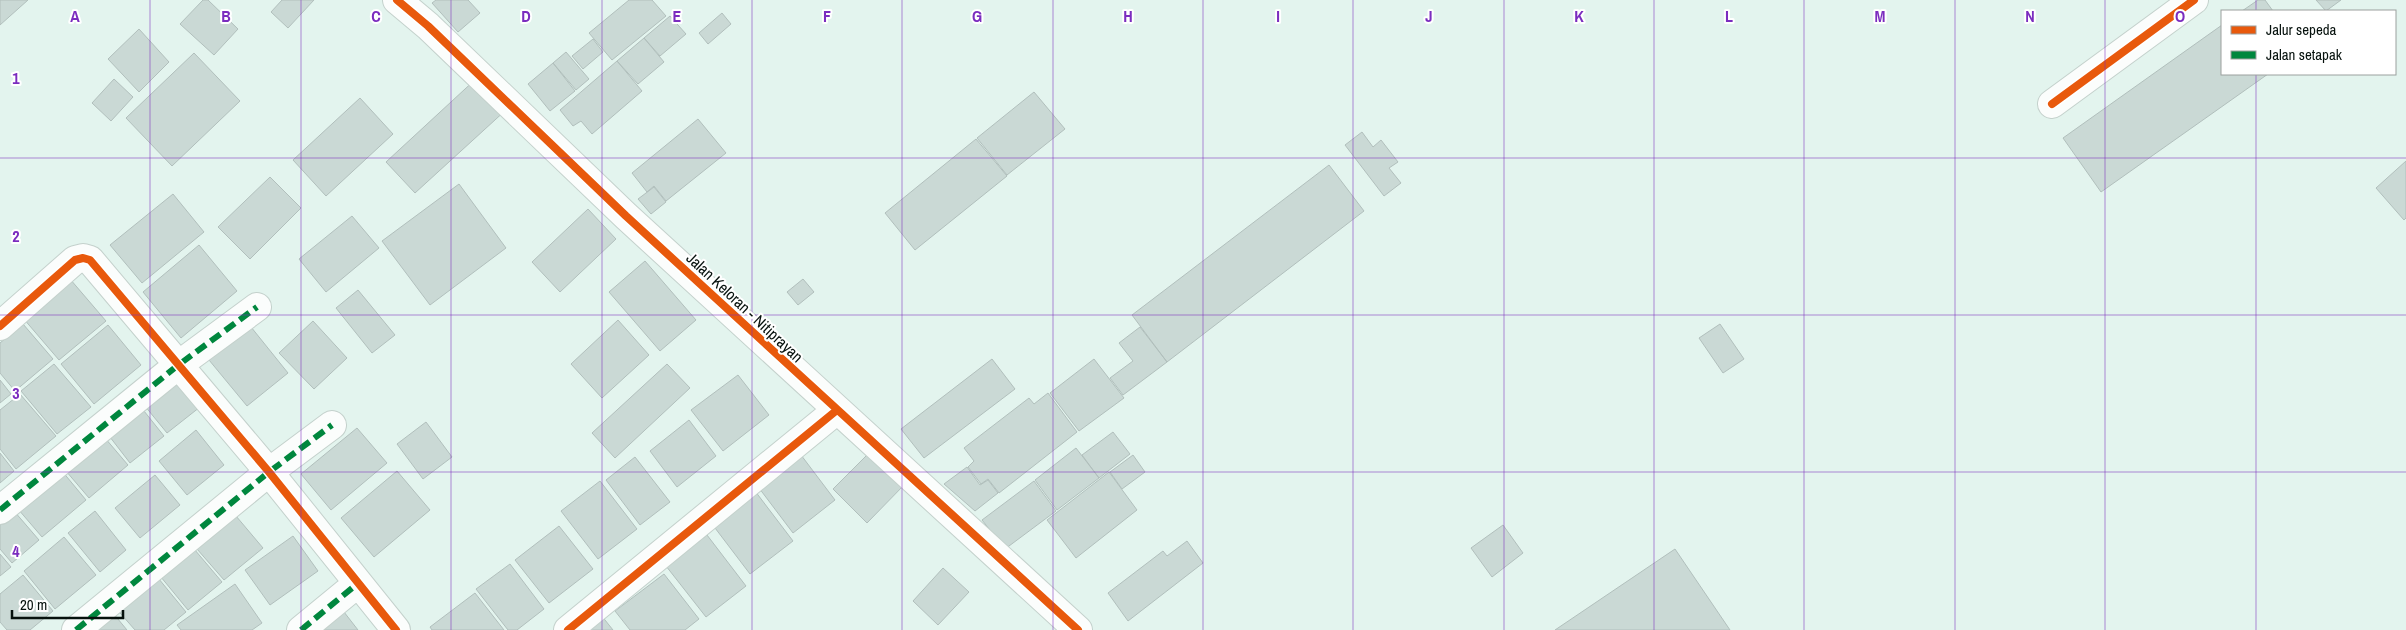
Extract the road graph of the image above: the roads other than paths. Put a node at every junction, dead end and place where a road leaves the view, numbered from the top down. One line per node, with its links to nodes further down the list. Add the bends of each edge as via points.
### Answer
1 (397, 0): 7 (street, Jalan Keloran - Nitiprayan)
2 (2194, 0): 3 (street)
3 (2052, 104)
4 (257, 307): 6 (street)
5 (0, 326): 6 (street, via 74,260 83,258 90,260)
6 (177, 366): 9 (street); 10 (street)
7 (836, 410): 15 (street); 16 (street, Jalan Keloran - Nitiprayan)
8 (332, 425): 9 (street)
9 (269, 472): 11 (street); 12 (street)
10 (0, 510)
11 (357, 584): 13 (street); 14 (street)
12 (76, 630)
13 (301, 630)
14 (396, 630)
15 (568, 630)
16 (1078, 630)

